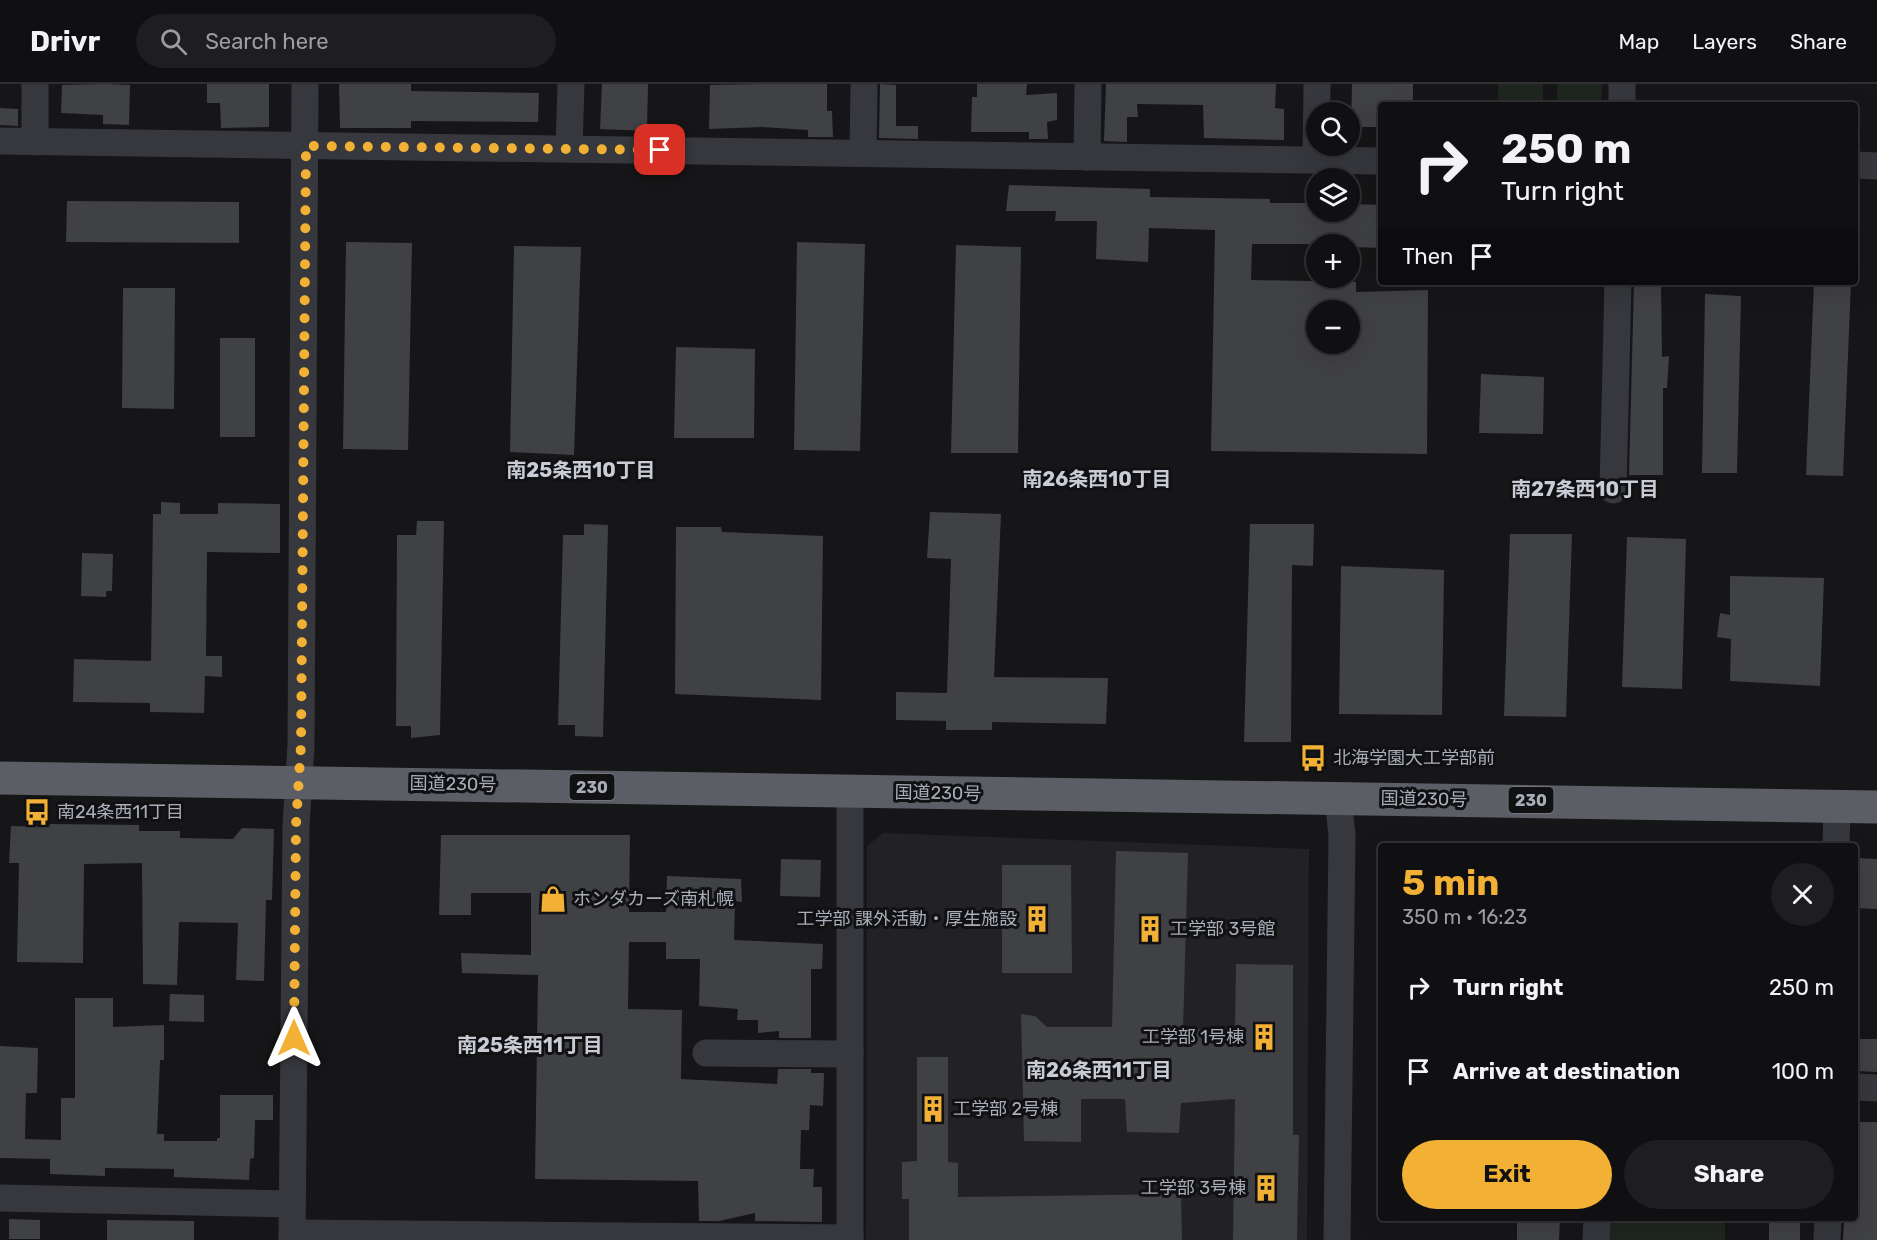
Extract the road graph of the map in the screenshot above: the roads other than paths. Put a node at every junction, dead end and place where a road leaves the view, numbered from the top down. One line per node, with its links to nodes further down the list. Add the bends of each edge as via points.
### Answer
1 (35, 84): 10 (street)
2 (305, 84): 11 (street)
3 (571, 84): 12 (street)
4 (864, 84): 13 (street)
5 (1088, 84): 14 (street)
6 (1317, 84): 15 (street)
7 (1622, 84): 8 (street)
8 (1622, 102)
9 (0, 141): 10 (street)
10 (35, 142): 11 (street)
11 (306, 146): 12 (street); 22 (street)
12 (570, 149): 13 (street)
13 (863, 153): 14 (street)
14 (1087, 157): 15 (street)
15 (1316, 160): 16 (street)
16 (1378, 161)
17 (1858, 165): 18 (street)
18 (1877, 166)
19 (1618, 285): 20 (street)
20 (1613, 490)
21 (0, 778): 22 (highway, 国道230号 / 230)
22 (298, 781): 23 (highway, 国道230号 / 230); 33 (street)
23 (850, 792): 24 (highway, 国道230号 / 230); 29 (street)
24 (1338, 797): 25 (highway, 国道230号 / 230); 39 (street, via 1342,835)
25 (1837, 806): 26 (highway, 国道230号 / 230); 27 (street)
26 (1877, 807)
27 (1836, 843)
28 (706, 1053): 29 (street)
29 (850, 1054): 38 (street)
30 (1858, 1087): 31 (street)
31 (1877, 1088)
32 (0, 1198): 33 (street)
33 (292, 1204): 36 (street)
34 (1597, 1221): 40 (street)
35 (1828, 1221): 41 (street)
36 (292, 1236): 37 (street)
37 (551, 1238): 38 (street)
38 (850, 1239)
39 (1337, 1240)
40 (1596, 1240)
41 (1827, 1240)

